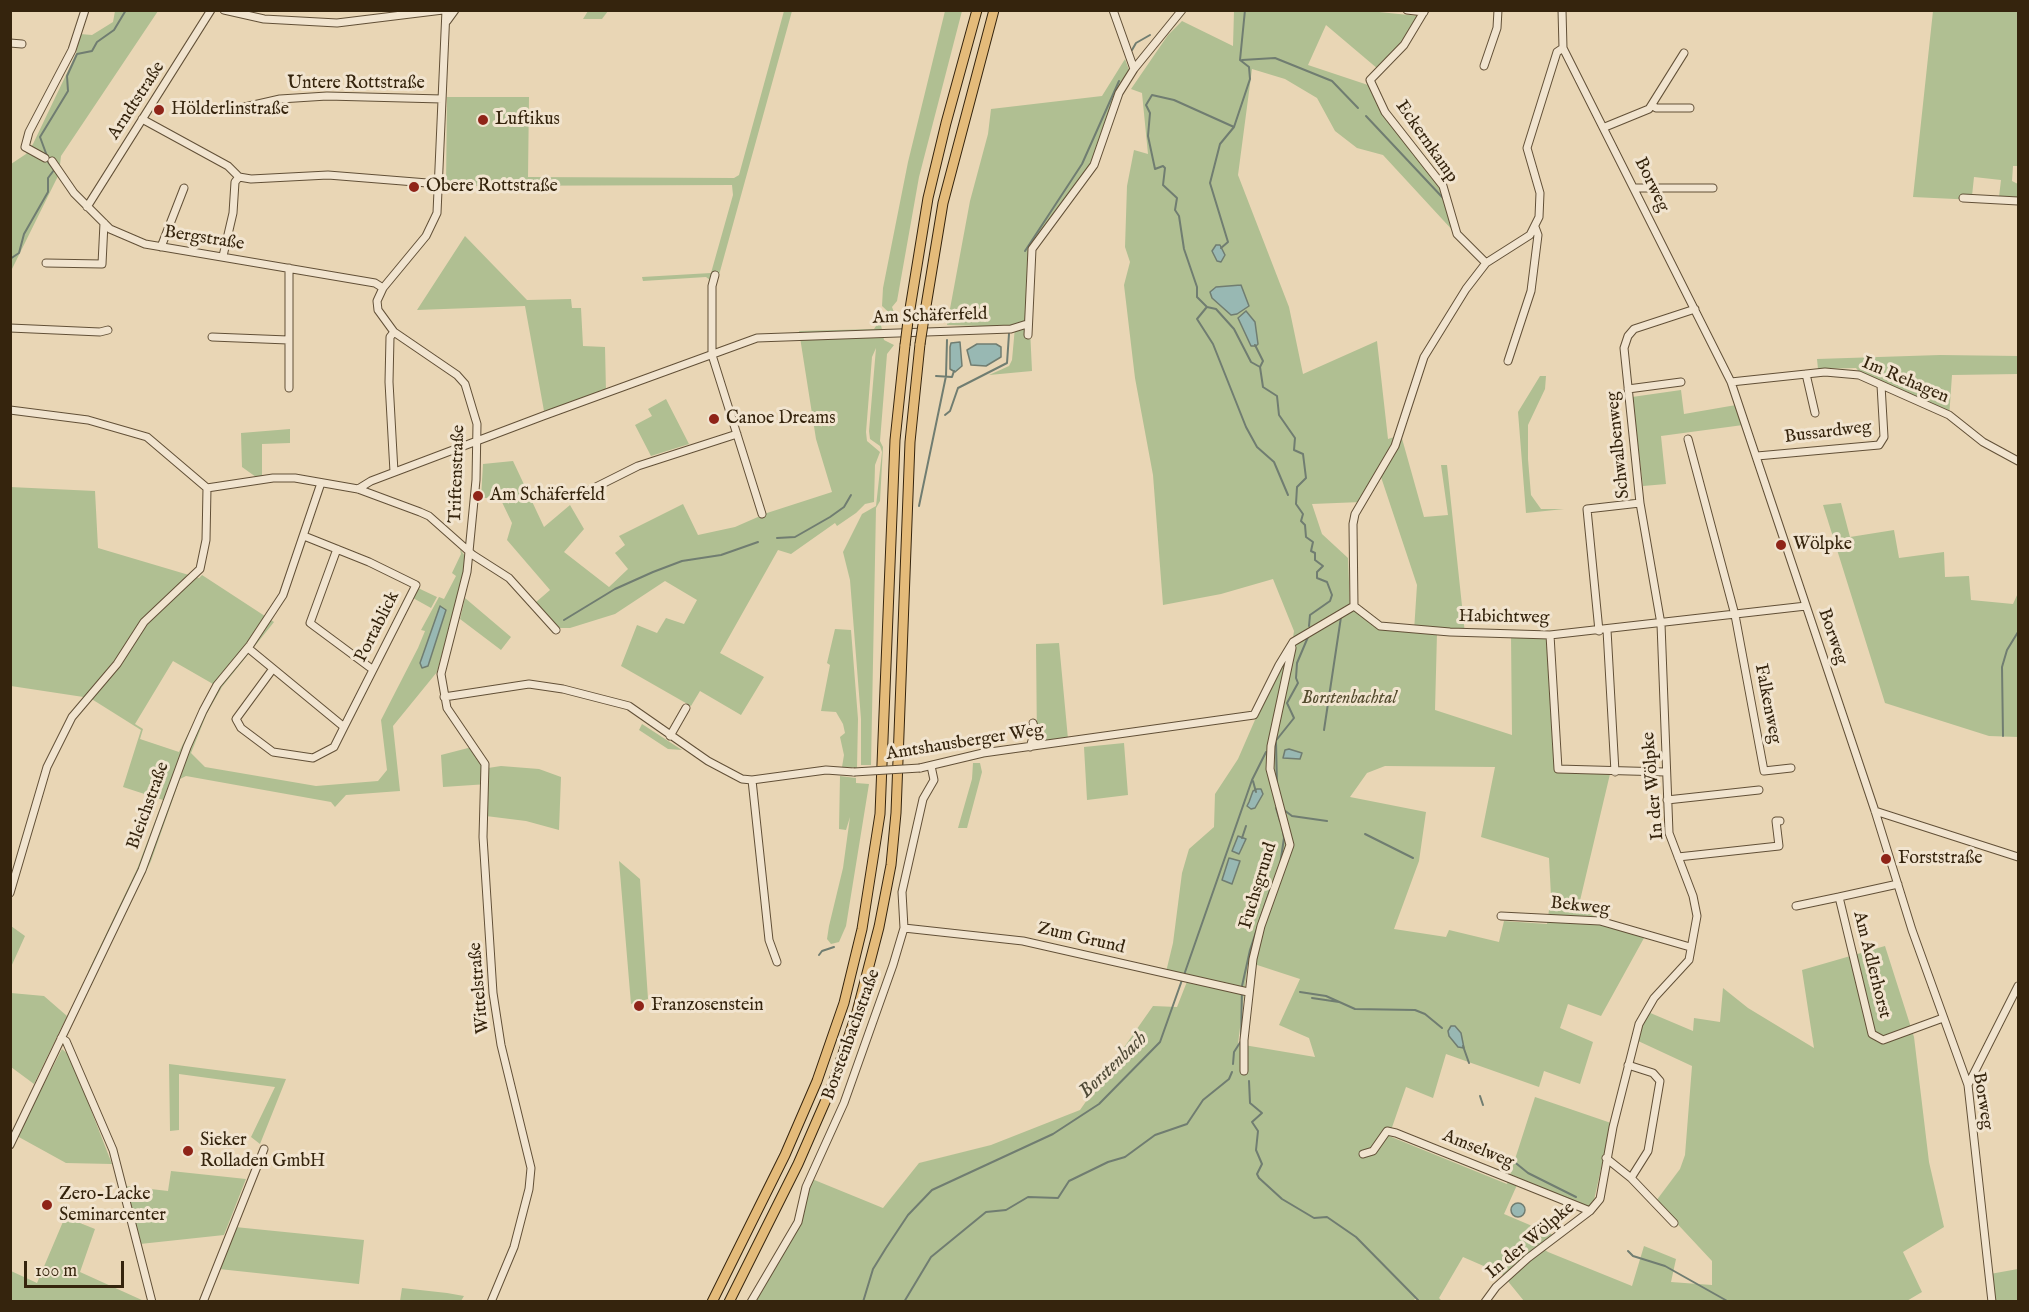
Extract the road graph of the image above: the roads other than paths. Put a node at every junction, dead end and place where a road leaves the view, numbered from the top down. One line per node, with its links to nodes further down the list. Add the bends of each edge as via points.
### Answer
1 (85, 10): 34 (street, Bergstraße, via 72,50 25,147 49,160)
2 (211, 10): 25 (street, Arndtstraße)
3 (224, 10): 4 (street, via 264,19 337,23)
4 (445, 10): 14 (street)
5 (455, 10): 14 (street)
6 (977, 10): 131 (highway, bridge, via 928,198 904,345 894,451 880,814 865,919 844,1002 817,1081)
7 (994, 10): 132 (highway, bridge, via 943,203 920,344 910,442 896,813 879,927 832,1086)
8 (1113, 10): 20 (street)
9 (1182, 10): 20 (street)
10 (1407, 10): 13 (street)
11 (1498, 10): 19 (street, via 1497,28)
12 (1562, 10): 17 (street, Borweg)
13 (1424, 11): 40 (street, Eckernkamp, via 1404,45 1370,80 1385,112 1443,186 1457,234)
14 (447, 21): 21 (street)
15 (10, 43): 16 (street)
16 (22, 44)
17 (1563, 48): 26 (street, Borweg); 36 (street, via 1557,52 1529,137 1529,159 1540,193)
18 (1684, 53): 22 (street)
19 (1484, 66)
20 (1134, 69): 45 (street, via 1119,93 1094,165 1032,249)
21 (442, 99): 24 (street, Untere Rottstraße, via 320,97 280,99); 28 (street)
22 (1652, 105): 23 (street); 26 (street)
23 (1690, 108)
24 (236, 109)
25 (142, 119): 27 (street, via 228,165); 34 (street, Arndtstraße)
26 (1605, 127): 30 (street, Borweg)
27 (239, 177): 28 (street, via 328,175); 38 (street)
28 (440, 184): 43 (street, via 437,213 426,236)
29 (184, 188): 37 (street)
30 (1635, 188): 31 (street); 44 (street, Borweg)
31 (1713, 188)
32 (1963, 198): 33 (street)
33 (2019, 201)
34 (87, 207): 35 (street, Bergstraße)
35 (104, 223): 37 (street, Bergstraße, via 122,236); 39 (street, via 102,264)
36 (1535, 227): 40 (street, via 1530,235); 53 (street, via 1538,235 1531,291)
37 (161, 247): 38 (street, Bergstraße)
38 (223, 256): 41 (street, Bergstraße)
39 (46, 263)
40 (1486, 263): 77 (street, via 1424,357 1395,446 1355,514)
41 (289, 268): 43 (street, Bergstraße, via 375,283); 51 (street)
42 (715, 275): 52 (street)
43 (383, 288): 48 (street, Triftenstraße, via 378,310)
44 (1695, 309): 56 (street, Borweg); 59 (street, Schwalbenweg, via 1634,329 1628,336 1624,348)
45 (1027, 324): 49 (street); 52 (street, Am Schäferfeld, via 1000,329 757,338)
46 (10, 328): 47 (street)
47 (108, 330)
48 (394, 332): 64 (street, Triftenstraße, via 458,375 465,384); 67 (street, via 390,337 388,382)
49 (1028, 335)
50 (212, 337): 51 (street)
51 (288, 340): 58 (street)
52 (712, 355): 62 (street); 64 (street, Am Schäferfeld)
53 (1508, 361)
54 (1806, 374): 56 (street, Im Rehagen); 57 (street, Im Rehagen, via 1851,373); 61 (street)
55 (1681, 382): 59 (street)
56 (1731, 382): 65 (street, Borweg)
57 (1881, 385): 65 (street, Bussardweg, via 1884,437 1879,445); 66 (street, Im Rehagen, via 1949,415 1983,442)
58 (289, 388)
59 (1628, 389): 72 (street, Schwalbenweg)
60 (10, 410): 69 (street, via 88,420 147,437)
61 (1815, 413)
62 (737, 434): 71 (street, via 638,466); 73 (street)
63 (1688, 439): 79 (street)
64 (478, 441): 67 (street, Am Schäferfeld); 76 (street, Triftenstraße)
65 (1757, 456): 78 (street, Borweg)
66 (2019, 460)
67 (394, 472): 70 (street, Am Schäferfeld)
68 (321, 483): 69 (street, via 273,478); 70 (street); 74 (street, Bleichstraße)
69 (207, 488): 107 (street, via 206,540 200,569 144,622 117,664 72,717 47,767)
70 (358, 489): 76 (street, via 429,516)
71 (586, 492)
72 (1640, 503): 80 (street, Schwalbenweg); 82 (street, via 1587,508)
73 (762, 514)
74 (303, 536): 75 (street, Portablick); 85 (street, Bleichstraße, via 283,595)
75 (337, 549): 86 (street, via 310,623); 86 (street, Portablick, via 416,585)
76 (470, 552): 81 (street, via 509,578); 88 (street, Triftenstraße)
77 (1354, 606): 83 (street, Habichtweg, via 1380,626); 84 (street, Amtshausberger Weg)
78 (1806, 606): 79 (street); 102 (street, Borweg)
79 (1735, 615): 80 (street); 96 (street, Falkenweg, via 1764,771)
80 (1661, 624): 82 (street, Habichtweg); 98 (street, In der Wölpke)
81 (556, 630)
82 (1603, 630): 83 (street, Habichtweg); 97 (street)
83 (1550, 635): 97 (street, via 1558,769)
84 (1293, 642): 94 (street, Amtshausberger Weg, via 1254,715); 115 (street, Fuchsgrund, via 1271,746 1270,769 1290,845 1261,926)
85 (248, 648): 87 (street); 117 (street, Bleichstraße, via 217,685 196,727 142,870)
86 (372, 669): 92 (street, Portablick)
87 (272, 670): 92 (street); 92 (street, Portablick, via 236,719 241,728 273,752 313,758 334,747)
88 (441, 674): 89 (street, Wittelstraße)
89 (444, 697): 93 (street, Amtshausberger Weg, via 529,684 563,689 629,706); 130 (street, Wittelstraße, via 447,708 485,764 483,837 493,993 501,1045 531,1168 514,1247)
90 (686, 708): 93 (street)
91 (1033, 723): 94 (street)
92 (344, 727)
93 (670, 736): 99 (street, Amtshausberger Weg, via 728,773)
94 (1030, 747): 95 (street, Amtshausberger Weg)
95 (931, 766): 99 (street, Amtshausberger Weg, bridge, via 854,772 826,770); 111 (street, Borstenbachstraße, via 934,780 923,799 902,892)
96 (1791, 768)
97 (1615, 772): 98 (street)
98 (1665, 772): 101 (street, In der Wölpke)
99 (752, 780): 113 (street, via 769,940)
100 (1759, 790): 101 (street)
101 (1667, 800): 104 (street, In der Wölpke, via 1670,832)
102 (1875, 811): 105 (street); 106 (street, Borweg)
103 (1780, 821): 104 (street, via 1776,821 1779,846)
104 (1678, 857): 112 (street, In der Wölpke, via 1696,909)
105 (2019, 857)
106 (1899, 884): 108 (street, Am Adlerhorst); 116 (street, Borweg)
107 (10, 893)
108 (1839, 897): 109 (street, Am Adlerhorst); 116 (street, Am Adlerhorst, via 1872,1034 1883,1040)
109 (1796, 906)
110 (1501, 916): 112 (street, Bekweg, via 1600,921)
111 (904, 928): 115 (street, Zum Grund, via 1023,941); 133 (street, Borstenbachstraße, via 844,1103 806,1187 798,1222)
112 (1690, 947): 118 (street, In der Wölpke, via 1689,960 1645,1012)
113 (777, 962)
114 (2019, 986): 120 (street)
115 (1247, 992): 119 (street, Fuchsgrund)
116 (1943, 1017): 120 (street, Borweg)
117 (61, 1038): 121 (street, Bleichstraße); 128 (street, via 66,1041 113,1150)
118 (1628, 1065): 124 (street, In der Wölpke); 125 (street, via 1653,1073 1660,1082 1648,1151)
119 (1244, 1071)
120 (1968, 1085): 135 (street, Borweg)
121 (10, 1145)
122 (264, 1149): 129 (street)
123 (1363, 1154): 126 (street, Amselweg, via 1373,1150 1387,1131 1396,1133)
124 (1606, 1158): 125 (street); 126 (street, In der Wölpke, via 1600,1199)
125 (1631, 1178): 127 (street)
126 (1590, 1211): 134 (street, In der Wölpke, via 1528,1258)
127 (1674, 1223)
128 (152, 1302)
129 (203, 1302)
130 (491, 1302)
131 (712, 1302)
132 (729, 1302)
133 (751, 1302)
134 (1485, 1302)
135 (1992, 1302)

